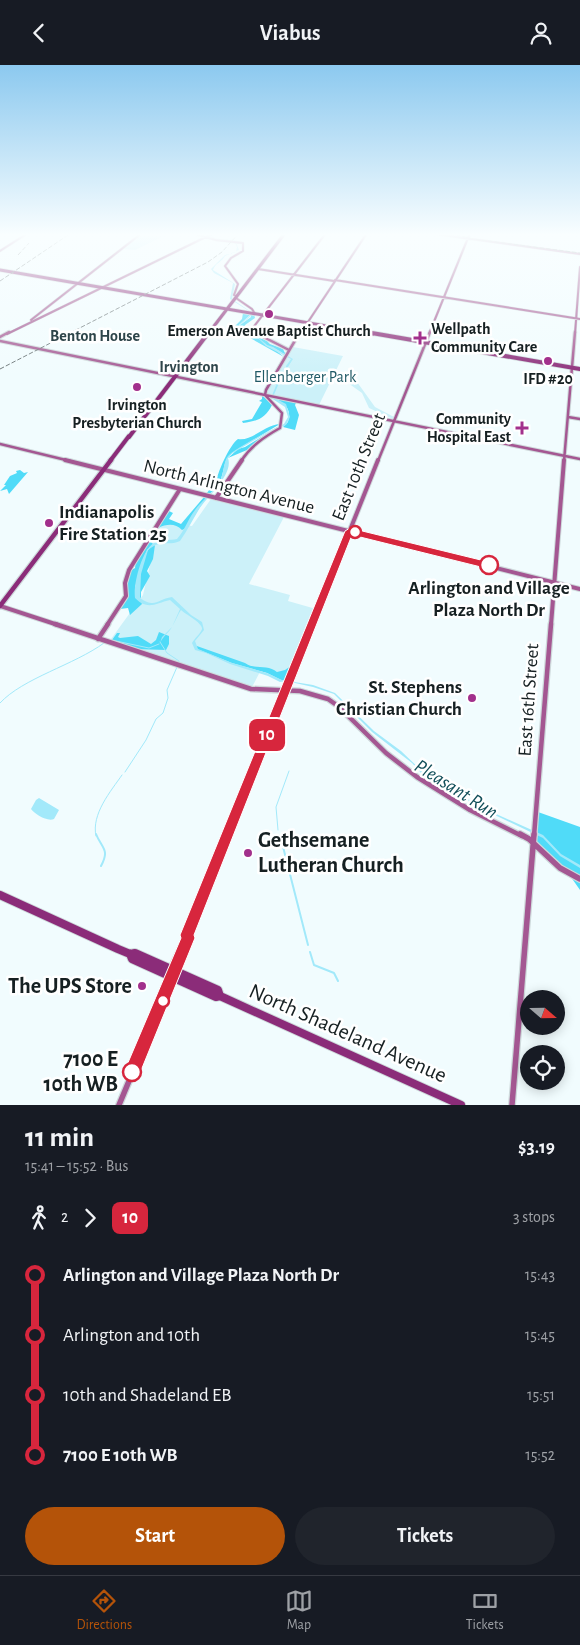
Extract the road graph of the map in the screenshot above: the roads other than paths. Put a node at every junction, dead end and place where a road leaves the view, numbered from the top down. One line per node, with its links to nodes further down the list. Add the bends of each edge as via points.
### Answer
1 (69, 282): 10 (main road)
2 (114, 282): 11 (main road)
3 (236, 282): 13 (main road)
4 (248, 282): 13 (main road)
5 (289, 282): 16 (main road)
6 (334, 282): 18 (main road)
7 (345, 282): 12 (main road)
8 (450, 282): 12 (main road, East 10th Street)
9 (579, 282): 17 (main road, East 16th Street)
10 (78, 283): 11 (main road); 19 (main road)
11 (102, 287): 14 (main road); 19 (main road)
12 (444, 297): 17 (main road); 22 (main road, East 10th Street)
13 (235, 299): 14 (main road); 15 (main road, via 252,309)
14 (227, 309): 15 (main road); 27 (main road)
15 (254, 314): 16 (main road)
16 (262, 315): 18 (main road); 23 (main road, via 253,332)
17 (578, 318): 25 (main road, East 16th Street)
18 (306, 323): 22 (main road); 23 (main road)
19 (26, 325): 20 (main road)
20 (0, 337)
21 (0, 341): 27 (main road)
22 (426, 343): 25 (main road); 31 (main road, East 10th Street)
23 (289, 352): 24 (main road)
24 (285, 358): 28 (main road)
25 (572, 368): 26 (main road); 29 (main road, East 16th Street)
26 (580, 370)
27 (175, 377): 28 (main road); 35 (main road)
28 (265, 395): 31 (main road); 37 (main road, via 282,413 281,426 248,450)
29 (568, 417): 30 (main road); 33 (main road, East 16th Street)
30 (580, 419)
31 (394, 421): 33 (main road); 38 (main road, East 10th Street)
32 (0, 445): 35 (main road, North Arlington Avenue)
33 (564, 455): 34 (main road); 39 (main road, East 16th Street)
34 (580, 459)
35 (104, 470): 36 (main road, North Arlington Avenue); 41 (main road)
36 (180, 489): 37 (main road, North Arlington Avenue); 42 (main road, via 129,571 125,583 126,597)
37 (216, 498): 38 (main road, North Arlington Avenue)
38 (350, 531): 39 (main road, North Arlington Avenue); 43 (main road, East 10th Street)
39 (554, 582): 40 (main road, North Arlington Avenue); 44 (main road, East 16th Street)
40 (580, 589)
41 (0, 606): 42 (main road)
42 (98, 639): 43 (main road, via 253,689)
43 (286, 688): 44 (main road, via 332,701 386,753 424,782); 47 (main road, East 10th Street)
44 (533, 842): 45 (main road, via 560,868); 50 (main road, East 16th Street)
45 (580, 879)
46 (0, 895): 47 (main road, North Shadeland Avenue, via 130,954 132,959)
47 (172, 973): 48 (main road, East 10th Street); 49 (main road, North Shadeland Avenue, via 216,997 220,996)
48 (119, 1105)
49 (461, 1105)
50 (512, 1105)

